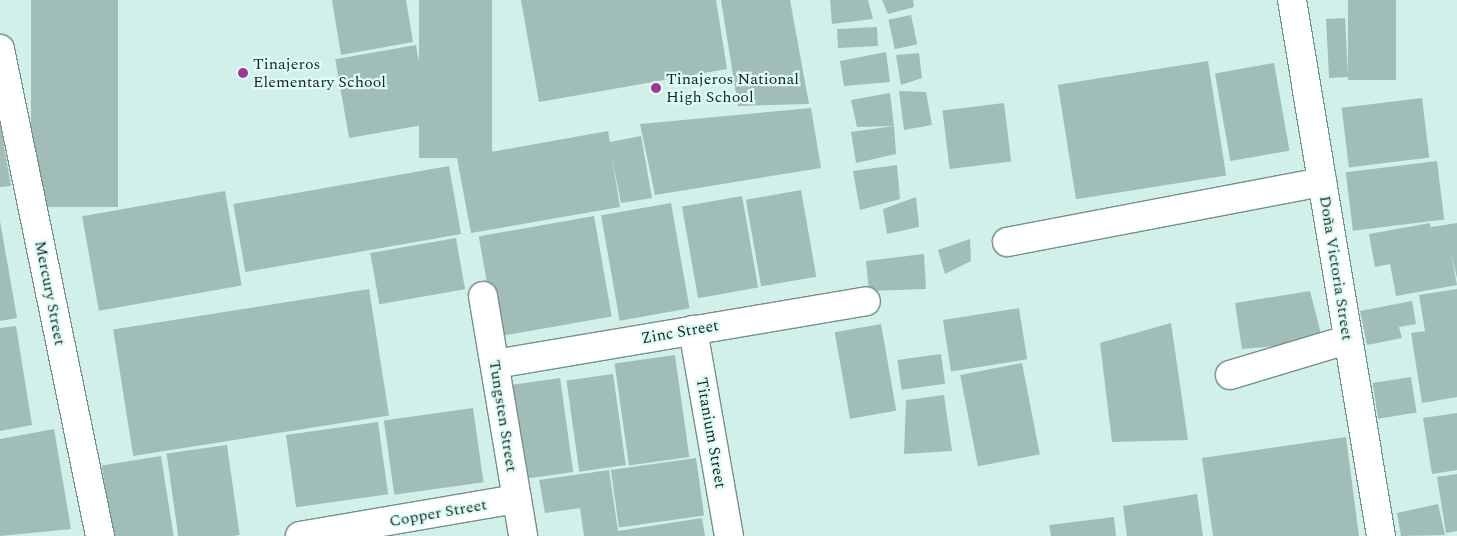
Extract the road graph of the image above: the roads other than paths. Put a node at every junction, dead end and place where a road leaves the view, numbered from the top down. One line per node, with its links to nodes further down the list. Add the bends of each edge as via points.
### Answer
1 (1292, 0): 3 (street, Doña Victoria Street)
2 (0, 49): 12 (street, Mercury Street)
3 (1322, 182): 4 (street); 8 (street, Doña Victoria Street)
4 (1007, 242)
5 (483, 296): 9 (street, Tungsten Street)
6 (866, 301): 7 (street, Zinc Street)
7 (693, 330): 9 (street, Zinc Street); 15 (street, Titanium Street)
8 (1347, 340): 10 (street); 16 (street, Doña Victoria Street)
9 (495, 364): 11 (street, Tungsten Street)
10 (1230, 376)
11 (517, 499): 13 (street, Copper Street); 14 (street, Tungsten Street)
12 (100, 536)
13 (300, 536)
14 (523, 536)
15 (729, 536)
16 (1381, 536)

